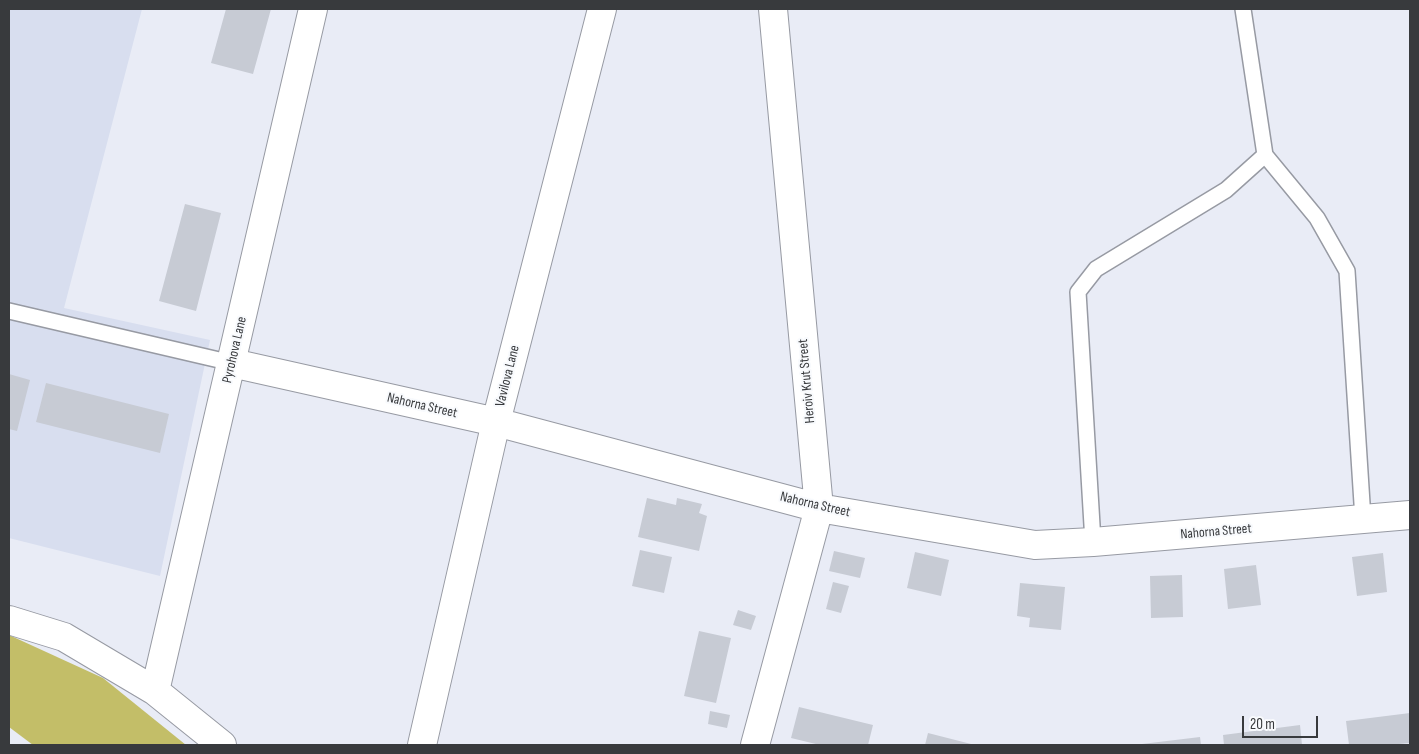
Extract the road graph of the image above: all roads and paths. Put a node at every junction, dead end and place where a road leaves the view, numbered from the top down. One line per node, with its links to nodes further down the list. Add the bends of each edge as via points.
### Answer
1 (314, 9): 7 (street, Pyrohova Lane)
2 (602, 9): 8 (street, Vavilova Lane)
3 (773, 9): 9 (street, Heroiv Krut Street)
4 (1243, 9): 5 (lane)
5 (1265, 155): 11 (lane, via 1318,218 1348,270); 12 (lane, via 1226,190 1096,269 1078,292)
6 (9, 311): 7 (lane)
7 (232, 363): 8 (street, Nahorna Street); 14 (street, Pyrohova Lane)
8 (496, 422): 9 (street, Nahorna Street); 16 (street, Vavilova Lane)
9 (818, 508): 12 (street, Nahorna Street, via 1035,545); 17 (street, Heroiv Krut Street)
10 (1410, 515): 11 (street, Nahorna Street)
11 (1363, 520): 12 (street, Nahorna Street)
12 (1093, 542)
13 (9, 620): 14 (street, via 64,637)
14 (155, 691): 15 (street)
15 (222, 745)
16 (422, 745)
17 (755, 745)

